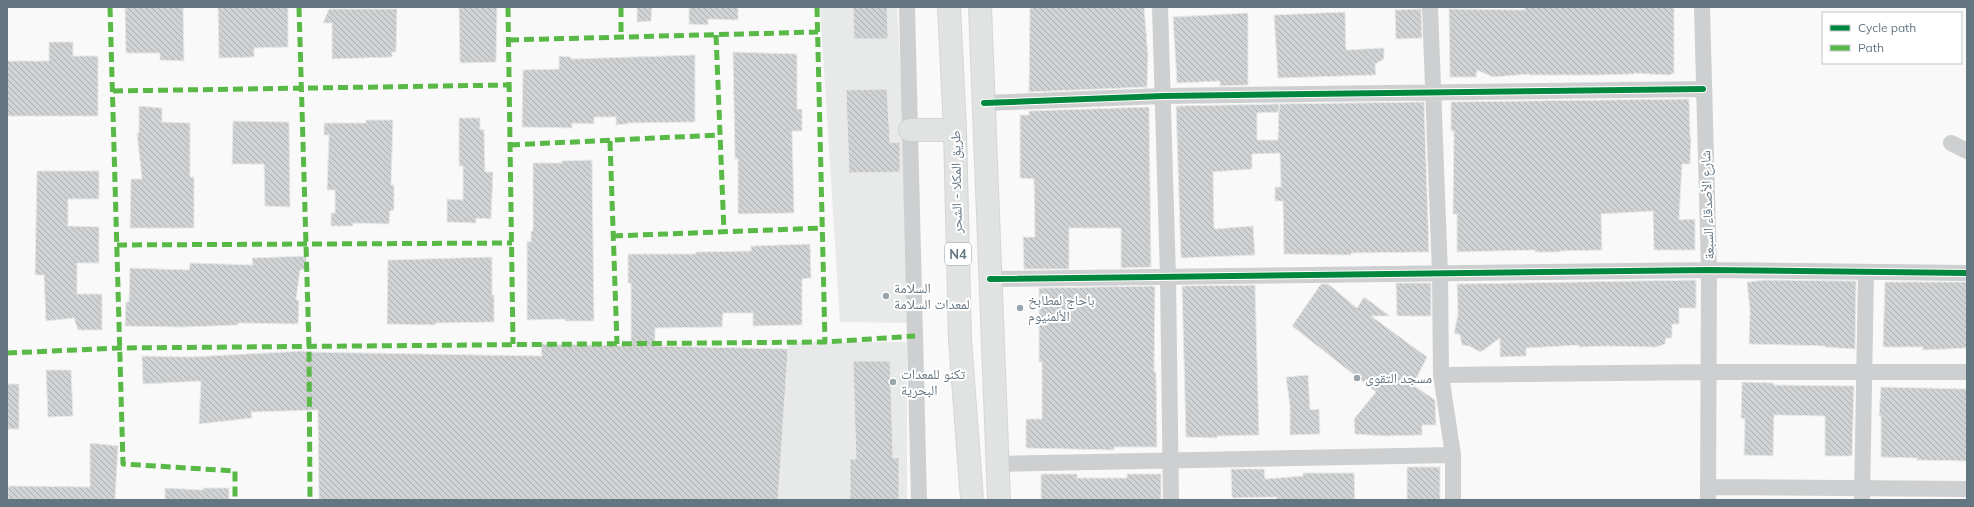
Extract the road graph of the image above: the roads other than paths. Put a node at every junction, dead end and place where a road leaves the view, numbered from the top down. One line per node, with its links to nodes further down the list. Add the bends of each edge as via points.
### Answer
1 (907, 7): 11 (street)
2 (949, 7): 12 (highway, طريق المكلا - الشحر / N4)
3 (980, 7): 10 (highway, N4)
4 (1160, 7): 9 (street)
5 (1430, 7): 8 (street)
6 (1702, 7): 7 (street, شارع الأصدقاء السبعة)
7 (1704, 89): 8 (street); 15 (street, شارع الأصدقاء السبعة)
8 (1434, 92): 9 (street); 18 (street)
9 (1163, 96): 10 (street); 19 (street)
10 (984, 103): 20 (highway, N4)
11 (910, 130): 12 (highway); 33 (street)
12 (955, 130): 22 (highway, طريق المكلا - الشحر / N4)
13 (1951, 143): 14 (street)
14 (1967, 151)
15 (1709, 270): 16 (street); 18 (street); 23 (street, شارع الأصدقاء السبعة)
16 (1866, 272): 17 (street); 24 (street)
17 (1967, 273)
18 (1440, 274): 19 (street); 26 (street)
19 (1168, 277): 20 (street); 28 (street)
20 (990, 279): 21 (highway, N4)
21 (992, 338): 22 (highway); 29 (highway, N4)
22 (960, 340): 34 (highway, طريق المكلا - الشحر / N4)
23 (1710, 372): 24 (street); 26 (street); 31 (street, شارع الأصدقاء السبعة)
24 (1864, 372): 25 (street); 32 (street)
25 (1967, 372)
26 (1441, 375): 27 (street)
27 (1453, 455): 28 (street); 37 (street)
28 (1170, 460): 29 (street); 36 (street)
29 (996, 464): 35 (highway, N4)
30 (1967, 489): 32 (street)
31 (1708, 494): 32 (street)
32 (1861, 494)
33 (919, 500)
34 (972, 500)
35 (998, 500)
36 (1170, 500)
37 (1453, 500)

